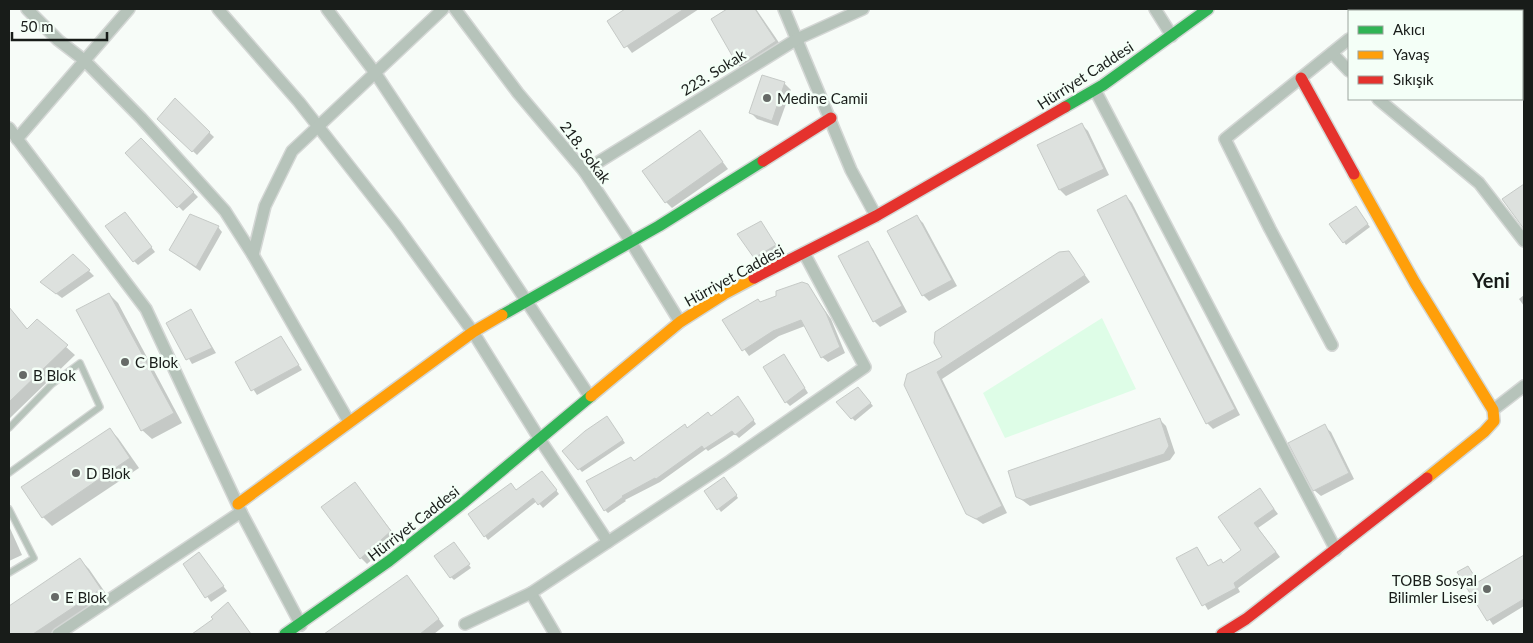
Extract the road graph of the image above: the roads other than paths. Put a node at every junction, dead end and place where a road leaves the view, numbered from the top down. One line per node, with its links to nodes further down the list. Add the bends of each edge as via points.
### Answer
1 (28, 9): 15 (street, via 58,40)
2 (129, 9): 15 (street)
3 (218, 9): 22 (street)
4 (327, 9): 17 (street)
5 (443, 9): 17 (street)
6 (455, 9): 24 (street, 218. Sokak, via 518,93)
7 (784, 9): 12 (street)
8 (863, 9): 12 (street, 223. Sokak)
9 (1156, 9): 11 (street)
10 (1208, 9): 11 (street, Hürriyet Caddesi)
11 (1172, 36): 19 (street, Hürriyet Caddesi)
12 (797, 39): 21 (street); 24 (street, 223. Sokak)
13 (1348, 40): 14 (street)
14 (1332, 53): 16 (street); 18 (street)
15 (84, 60): 23 (street); 29 (street, via 219,204)
16 (1348, 70)
17 (376, 74): 22 (street); 30 (street)
18 (1301, 78): 33 (street, via 1225,139); 36 (street, via 1415,282)
19 (1095, 90): 25 (street, Hürriyet Caddesi); 44 (street)
20 (1379, 100): 26 (street, via 1479,183)
21 (831, 118): 25 (street, via 851,170); 27 (street)
22 (319, 127): 29 (street, via 292,151 271,190); 32 (street)
23 (11, 132): 41 (street, via 146,309)
24 (584, 171): 27 (street, 218. Sokak)
25 (876, 216): 28 (street, Hürriyet Caddesi)
26 (1524, 241)
27 (631, 242): 30 (street); 31 (street, 218. Sokak)
28 (804, 253): 31 (street, Hürriyet Caddesi, via 724,294); 43 (street, via 865,367)
29 (253, 255): 37 (street)
30 (527, 300): 32 (street); 35 (street)
31 (680, 322): 35 (street, Hürriyet Caddesi)
32 (473, 332): 37 (street); 39 (street)
33 (1332, 345)
34 (1524, 386): 36 (street)
35 (590, 397): 39 (street, Hürriyet Caddesi)
36 (1493, 410): 44 (street, via 1494,421 1484,432)
37 (350, 422): 41 (street)
38 (9, 428): 40 (lane, via 52,384 80,363 100,407)
39 (539, 438): 43 (street); 48 (street, Hürriyet Caddesi, via 463,504)
40 (9, 473)
41 (240, 508): 48 (street); 49 (street)
42 (9, 509): 45 (lane, via 34,558)
43 (608, 542): 46 (street)
44 (1336, 550): 52 (street)
45 (9, 573)
46 (531, 593): 47 (street); 51 (street)
47 (465, 624)
48 (301, 625): 50 (street, Hürriyet Caddesi)
49 (58, 634)
50 (285, 634)
51 (555, 634)
52 (1222, 634)

